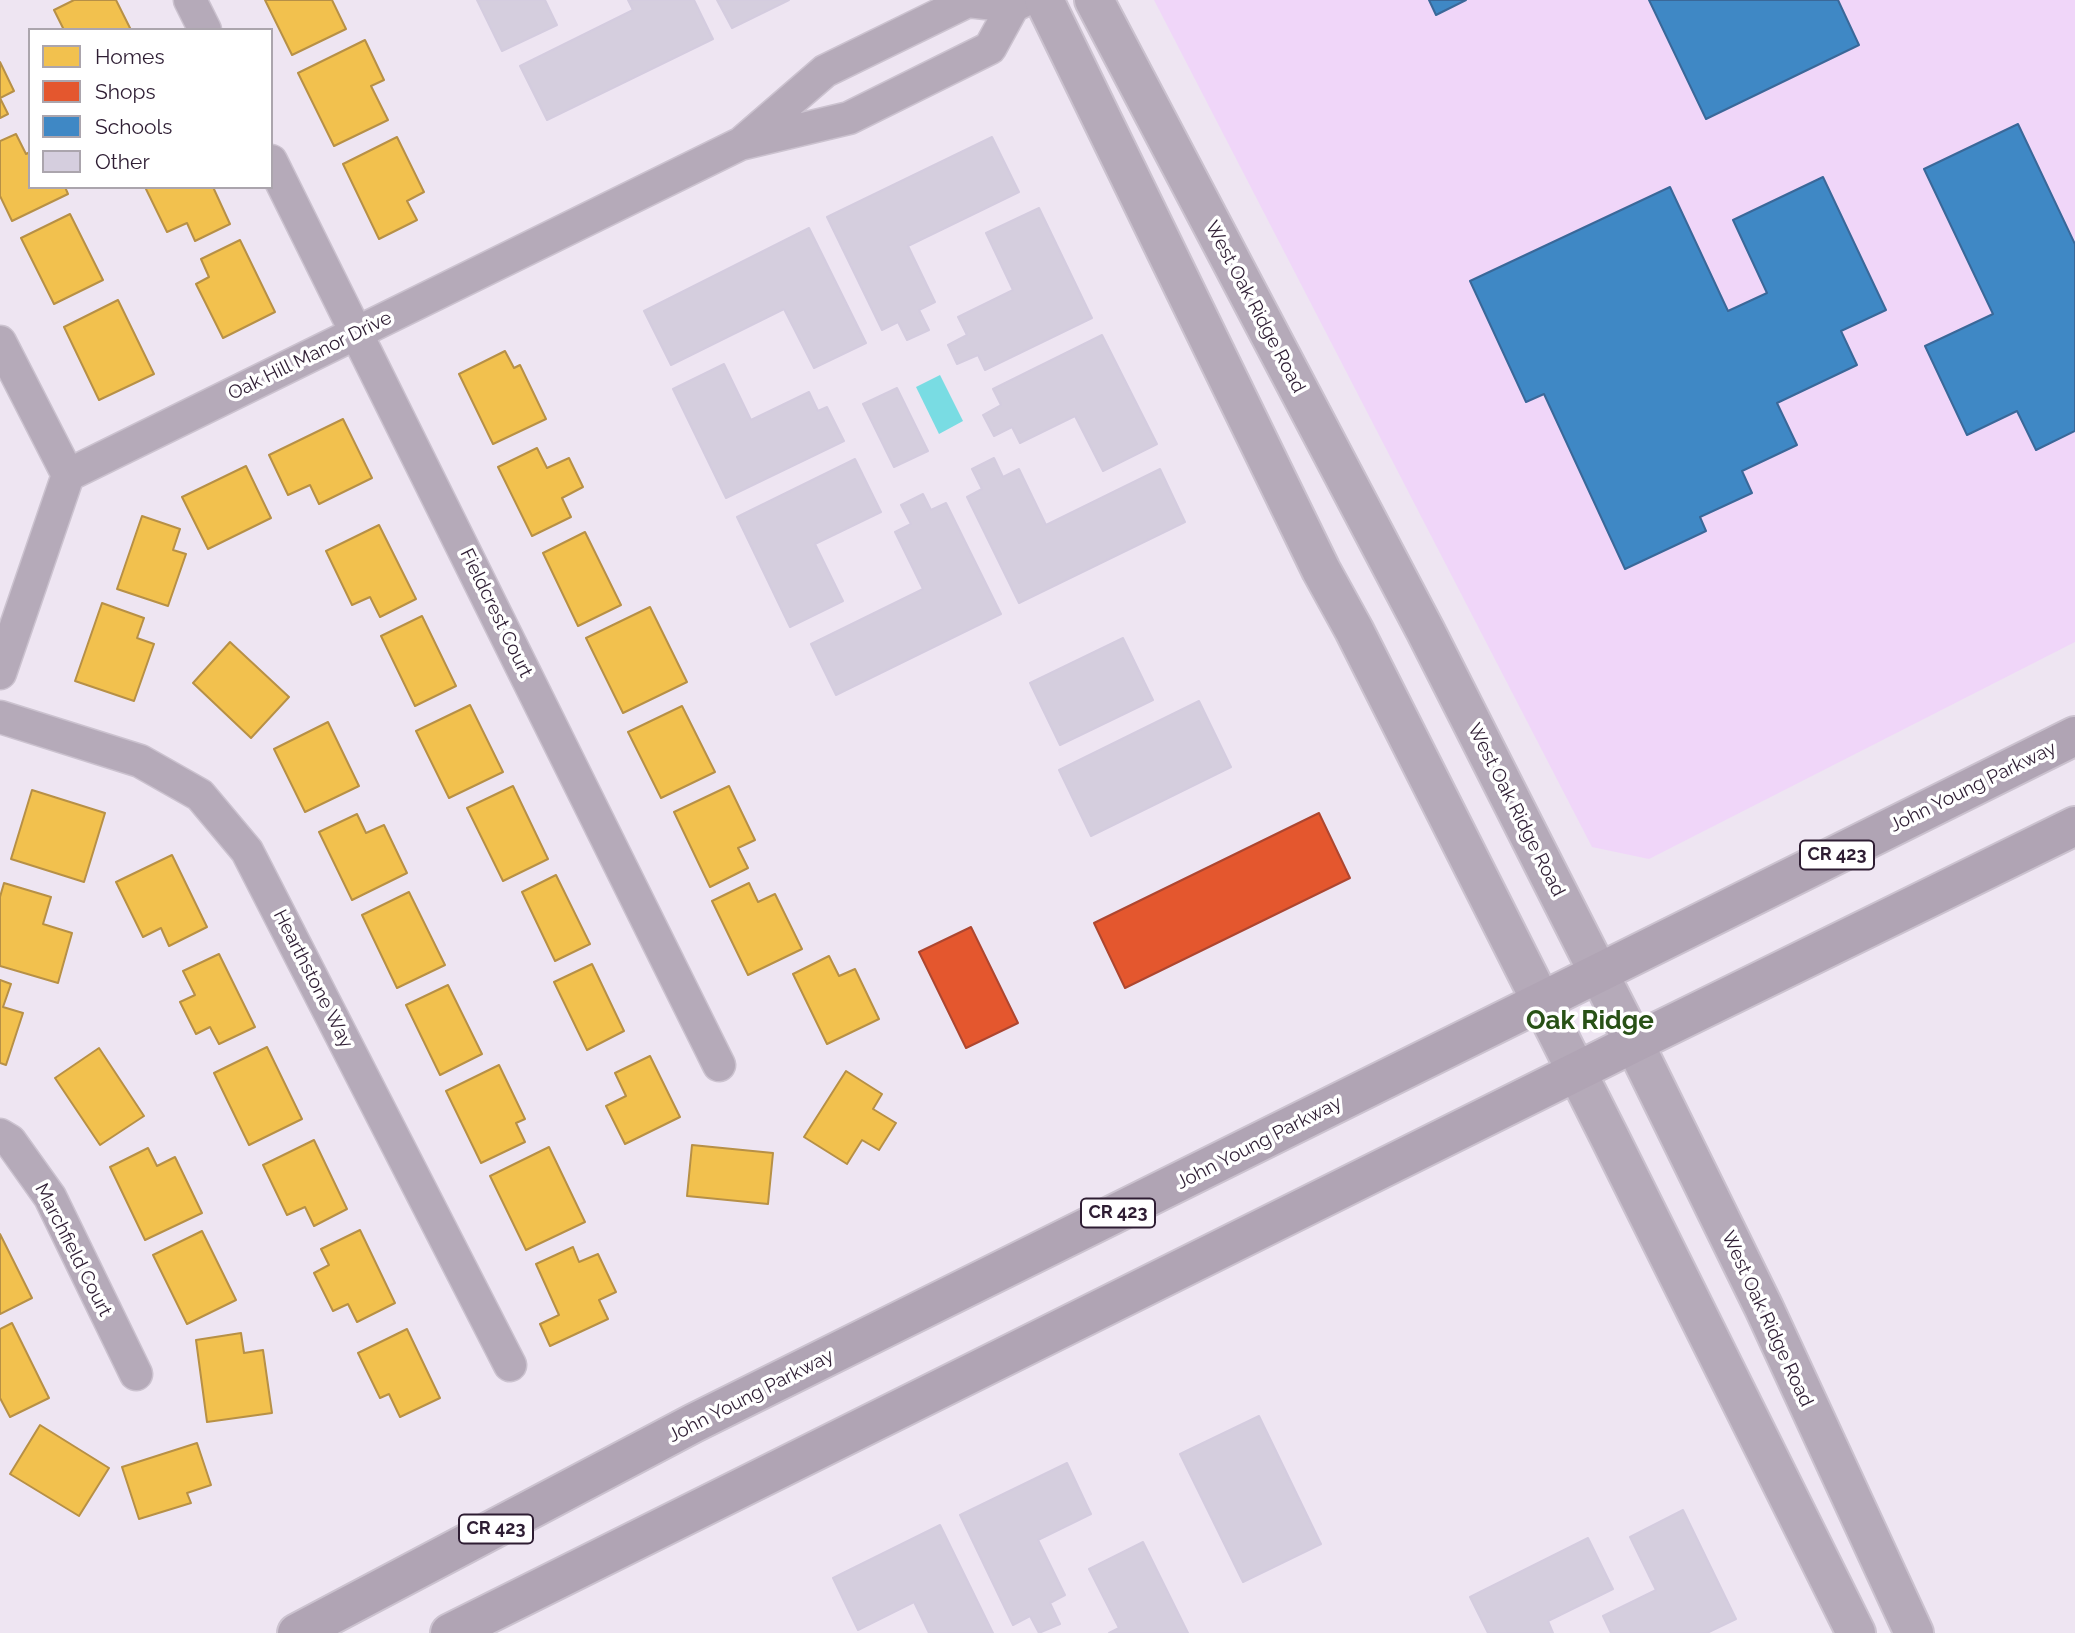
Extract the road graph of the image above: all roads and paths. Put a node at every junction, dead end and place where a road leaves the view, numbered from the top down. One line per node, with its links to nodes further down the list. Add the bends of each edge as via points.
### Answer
1 (190, 0): 4 (street)
2 (1094, 0): 7 (street, West Oak Ridge Road)
3 (1033, 1): 5 (street, Oak Hill Manor Drive, via 990,48 849,118); 5 (street, Oak Hill Manor Drive, via 968,1 825,72); 7 (street, via 1070,19 1096,59 1199,264 1216,289); 16 (street)
4 (204, 28)
5 (740, 144): 8 (street, Oak Hill Manor Drive)
6 (273, 165): 8 (street, Fieldcrest Court)
7 (1256, 306): 15 (street, West Oak Ridge Road)
8 (358, 333): 10 (street, Oak Hill Manor Drive); 18 (street, Fieldcrest Court)
9 (0, 342): 10 (street)
10 (68, 475): 11 (street)
11 (0, 673)
12 (0, 717): 21 (street, Hearthstone Way, via 140,761 200,795 247,851)
13 (2075, 736): 15 (highway, John Young Parkway / CR 423)
14 (2075, 826): 17 (highway)
15 (1599, 973): 16 (highway, John Young Parkway / CR 423); 17 (street, West Oak Ridge Road)
16 (1541, 1001): 19 (street); 23 (highway, John Young Parkway / CR 423, via 694,1423)
17 (1634, 1043): 19 (highway); 26 (street, West Oak Ridge Road, via 1764,1308)
18 (719, 1065)
19 (1576, 1072): 24 (highway); 25 (street)
20 (0, 1135): 22 (street, Marchfield Court, via 10,1141 50,1197)
21 (510, 1365)
22 (136, 1374)
23 (297, 1633)
24 (450, 1633)
25 (1856, 1633)
26 (1914, 1633)

